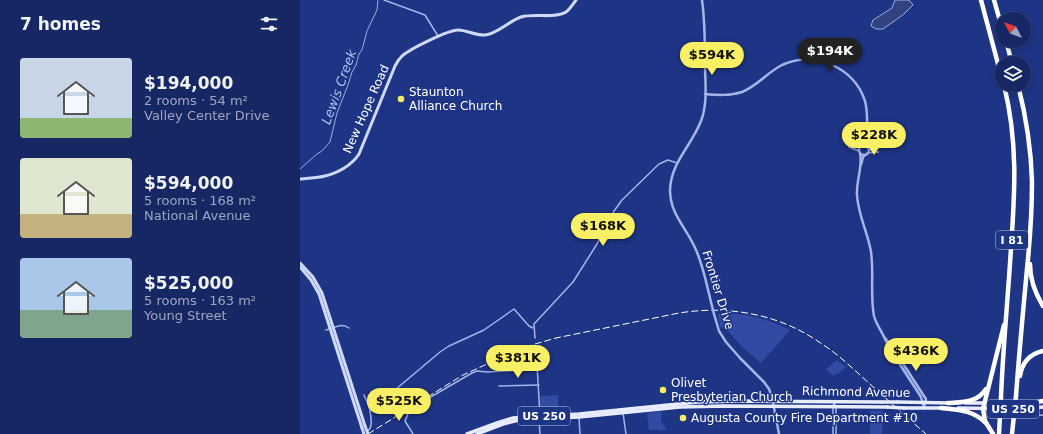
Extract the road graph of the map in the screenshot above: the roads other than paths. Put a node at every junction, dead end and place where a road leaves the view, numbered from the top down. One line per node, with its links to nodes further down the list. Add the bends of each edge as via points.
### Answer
1 (384, 0): 7 (street, via 425,15)
2 (576, 0): 7 (main road, New Hope Road, via 564,13 523,16 488,35 457,30)
3 (702, 0): 11 (street, Frontier Drive, via 705,30)
4 (981, 0): 8 (highway)
5 (994, 0): 6 (highway)
6 (997, 12)
7 (438, 37): 19 (main road, New Hope Road, via 399,60 354,161 329,175)
8 (996, 56)
9 (1005, 92): 23 (highway, I 81, via 1012,124 1015,165)
10 (1019, 92): 20 (highway, I 81, via 1031,164)
11 (705, 94): 12 (street, via 739,93 787,62 818,60 844,72 856,84 867,110); 17 (street, Frontier Drive, via 699,126)
12 (867, 132): 13 (street); 14 (street)
13 (861, 146): 14 (street); 15 (street); 15 (street, via 849,147)
14 (868, 148): 16 (street); 16 (street, via 878,152)
15 (859, 152): 16 (street); 18 (street)
16 (866, 154): 18 (street)
17 (677, 163): 26 (street, via 669,160 660,162 622,200 573,282 534,324); 44 (street, Frontier Drive, bridge, via 671,180 672,203 677,217 697,251 718,328 723,339 767,385)
18 (861, 165): 29 (street, via 857,186 858,203 871,249 874,318)
19 (300, 179)
20 (1030, 239): 24 (highway, via 1031,279); 42 (highway, I 81)
21 (300, 263): 27 (main road, via 311,274 323,297)
22 (300, 267): 27 (main road, via 316,288)
23 (1008, 299): 38 (highway, via 1004,328); 77 (highway, I 81, bridge)
24 (1043, 306)
25 (349, 328): 27 (street, via 344,325)
26 (534, 328): 28 (street); 41 (street, via 514,309 484,330 444,349)
27 (330, 329): 64 (main road)
28 (535, 338)
29 (885, 338): 30 (street); 33 (street)
30 (895, 347): 33 (street); 34 (street)
31 (536, 348): 36 (street)
32 (1043, 351): 42 (highway, via 1033,354 1027,360 1022,368)
33 (889, 352): 35 (street)
34 (900, 353): 35 (street); 37 (street, via 900,359)
35 (894, 358): 37 (street)
36 (538, 369): 39 (street); 67 (street, via 475,372 444,388 410,409 405,421)
37 (908, 374): 47 (street); 47 (street, via 926,399)
38 (989, 384): 48 (highway, via 976,399); 51 (highway)
39 (538, 385): 40 (street); 62 (street)
40 (499, 386)
41 (395, 390): 50 (street); 57 (street)
42 (1016, 394): 78 (highway, I 81, bridge)
43 (364, 395): 57 (street)
44 (773, 401): 46 (main road, Richmond Avenue / US 250); 52 (street, Frontier Drive); 58 (main road, Richmond Avenue / US 250, via 705,402)
45 (1043, 401): 49 (highway)
46 (834, 402): 47 (main road, Richmond Avenue / US 250, bridge); 53 (street)
47 (924, 403): 48 (main road, Richmond Avenue / US 250); 55 (street)
48 (948, 403): 51 (main road, Richmond Avenue / US 250)
49 (1031, 403): 51 (main road, US 250)
50 (408, 406)
51 (983, 406): 54 (main road, US 250, via 1024,409); 56 (main road, Richmond Avenue / US 250); 63 (highway)
52 (774, 407): 53 (main road, Richmond Avenue / US 250); 58 (main road, Richmond Avenue / US 250, via 680,407); 73 (street, Frontier Drive)
53 (834, 407): 55 (main road, Richmond Avenue / US 250, bridge, via 866,409 869,412 875,408); 74 (street); 75 (street)
54 (1043, 407)
55 (924, 408): 56 (main road, Richmond Avenue / US 250)
56 (942, 408): 63 (highway, via 968,412)
57 (370, 411): 65 (street, via 370,427)
58 (624, 411): 60 (main road, Richmond Avenue / US 250); 72 (street)
59 (1043, 415): 61 (street)
60 (579, 416): 62 (main road, Richmond Avenue / US 250); 71 (street)
61 (1031, 416)
62 (539, 418): 68 (main road, Richmond Avenue / US 250, via 519,417); 69 (main road, Richmond Avenue / US 250, via 509,422); 70 (street)
63 (987, 424): 76 (highway)
64 (363, 427): 65 (main road, bridge); 66 (main road, bridge)
65 (364, 434)
66 (368, 434)
67 (413, 434)
68 (467, 434)
69 (477, 434)
70 (540, 434)
71 (580, 434)
72 (626, 434)
73 (779, 434)
74 (832, 434)
75 (836, 434)
76 (993, 434)
77 (999, 434)
78 (1012, 434)

